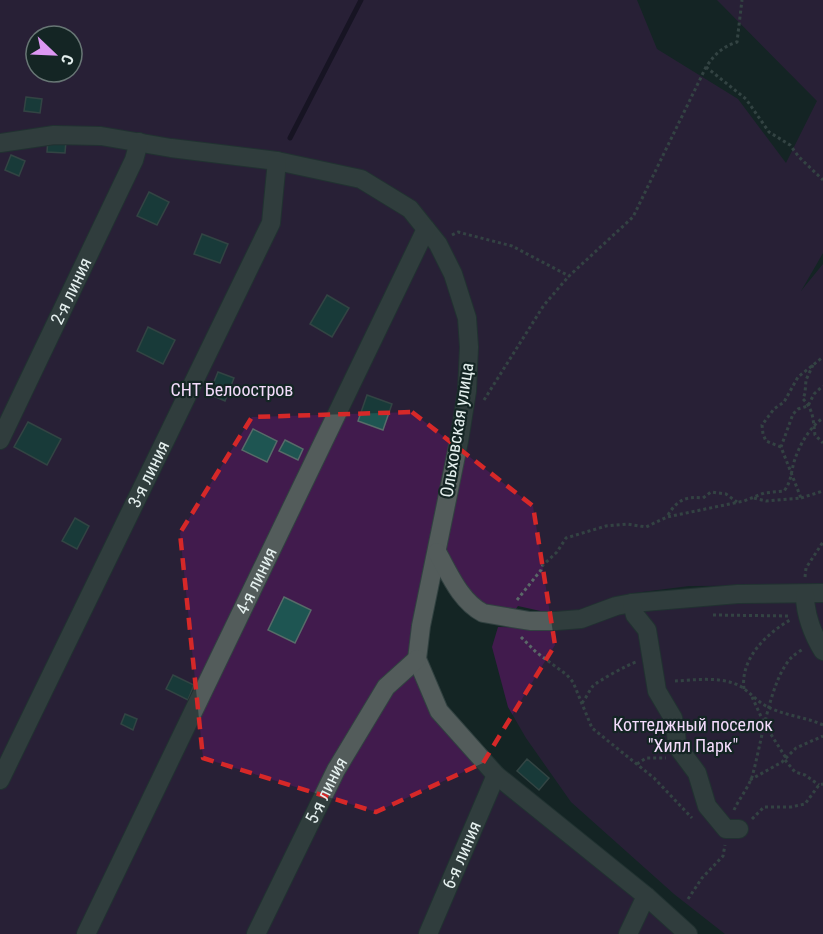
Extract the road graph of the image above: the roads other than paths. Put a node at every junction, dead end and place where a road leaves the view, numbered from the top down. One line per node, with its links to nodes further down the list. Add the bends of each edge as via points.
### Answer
1 (139, 142): 2 (street, Ольховская улица, via 54,135); 3 (street, Ольховская улица); 5 (street, 2-я линия, via 134,160)
2 (0, 143)
3 (277, 161): 4 (street, Ольховская улица, via 361,179 410,209); 12 (street, 3-я линия, via 271,223)
4 (426, 229): 6 (street, Ольховская улица, via 453,274 467,318 469,347 467,391); 15 (street, 4-я линия)
5 (0, 440)
6 (437, 552): 8 (street, via 462,595 483,613 547,621 581,619); 10 (street, Ольховская улица)
7 (814, 594): 8 (street, via 738,594); 9 (street, via 805,605)
8 (632, 603): 13 (street, via 635,615 647,630 657,691 673,718 677,746 697,773 707,806)
9 (820, 646)
10 (417, 659): 11 (street, Ольховская улица, via 439,711); 16 (street, 5-я линия, via 386,687 336,770)
11 (496, 776): 14 (street, Ольховская улица); 17 (street, 6-я линия)
12 (0, 780)
13 (738, 827)
14 (646, 896): 18 (street); 19 (street, Ольховская улица)
15 (86, 934)
16 (256, 934)
17 (428, 934)
18 (628, 934)
19 (688, 934)

